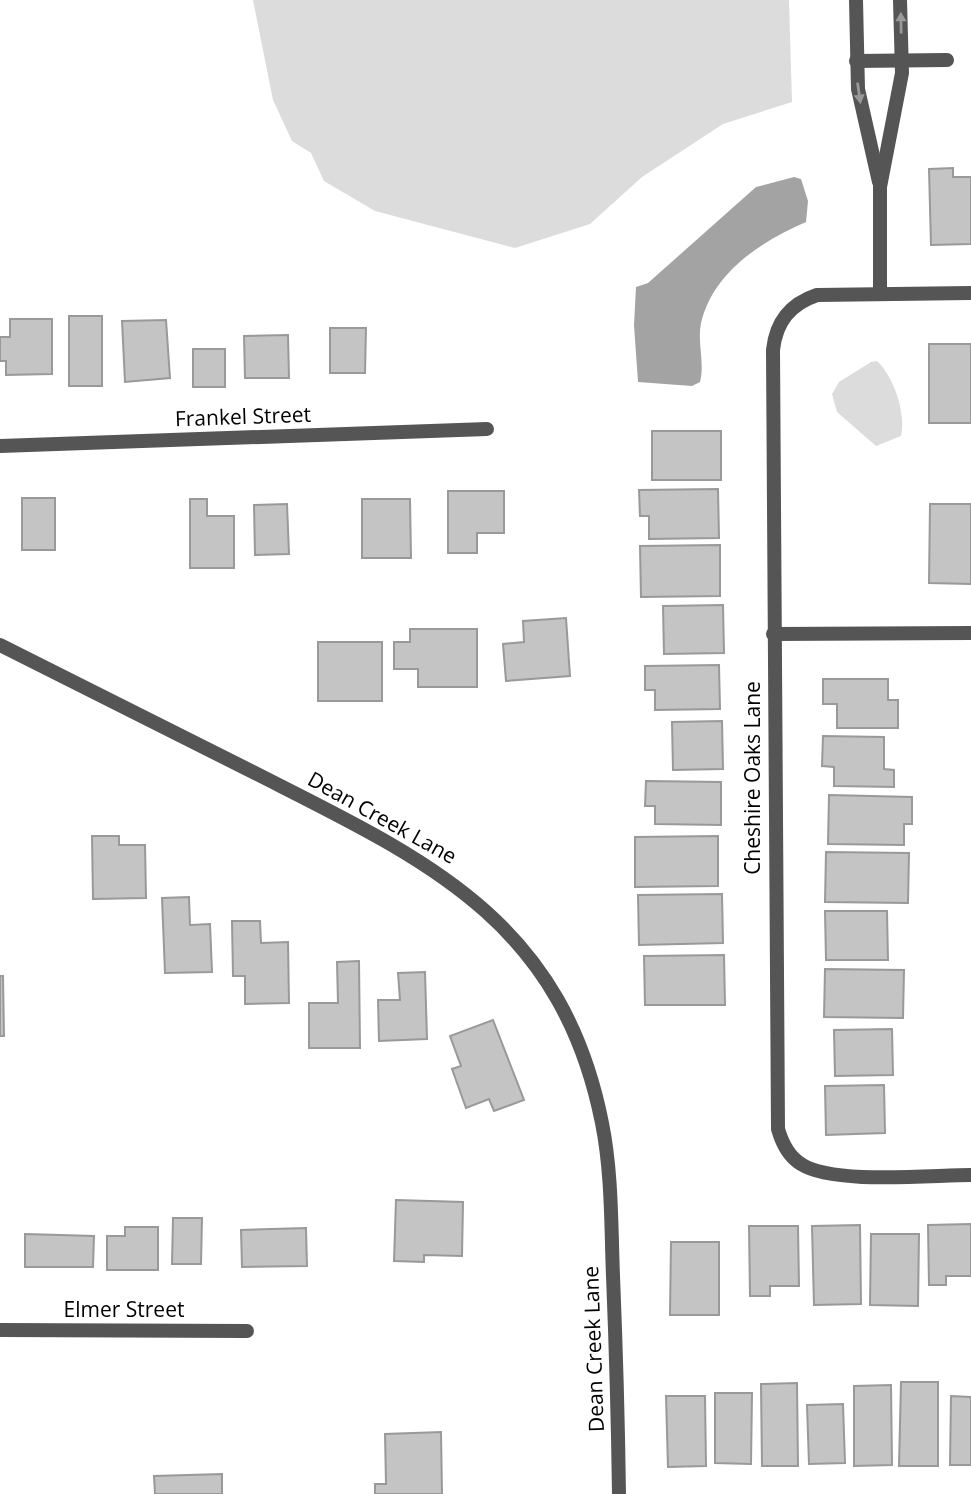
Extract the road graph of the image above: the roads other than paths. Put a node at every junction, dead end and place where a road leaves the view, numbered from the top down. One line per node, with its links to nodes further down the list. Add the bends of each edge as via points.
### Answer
1 (856, 0): 5 (street)
2 (900, 0): 3 (street, one-way to 2)
3 (901, 60): 4 (street); 5 (street); 6 (street, via 898,101)
4 (947, 60)
5 (856, 61): 6 (street, one-way to 6)
6 (880, 187): 8 (street)
7 (971, 293): 8 (street, Cheshire Oaks Lane)
8 (880, 294): 11 (street, Cheshire Oaks Lane, via 808,298 792,308 778,326 773,350)
9 (487, 429): 10 (street, Frankel Street)
10 (0, 446)
11 (774, 634): 12 (street); 14 (street, Cheshire Oaks Lane, via 776,1119 780,1139 800,1164 823,1174)
12 (971, 634)
13 (0, 645): 17 (street, Dean Creek Lane, via 416,858 480,903 532,962 573,1032 602,1126 610,1196)
14 (971, 1175)
15 (0, 1330): 16 (street, Elmer Street)
16 (247, 1331)
17 (620, 1494)

